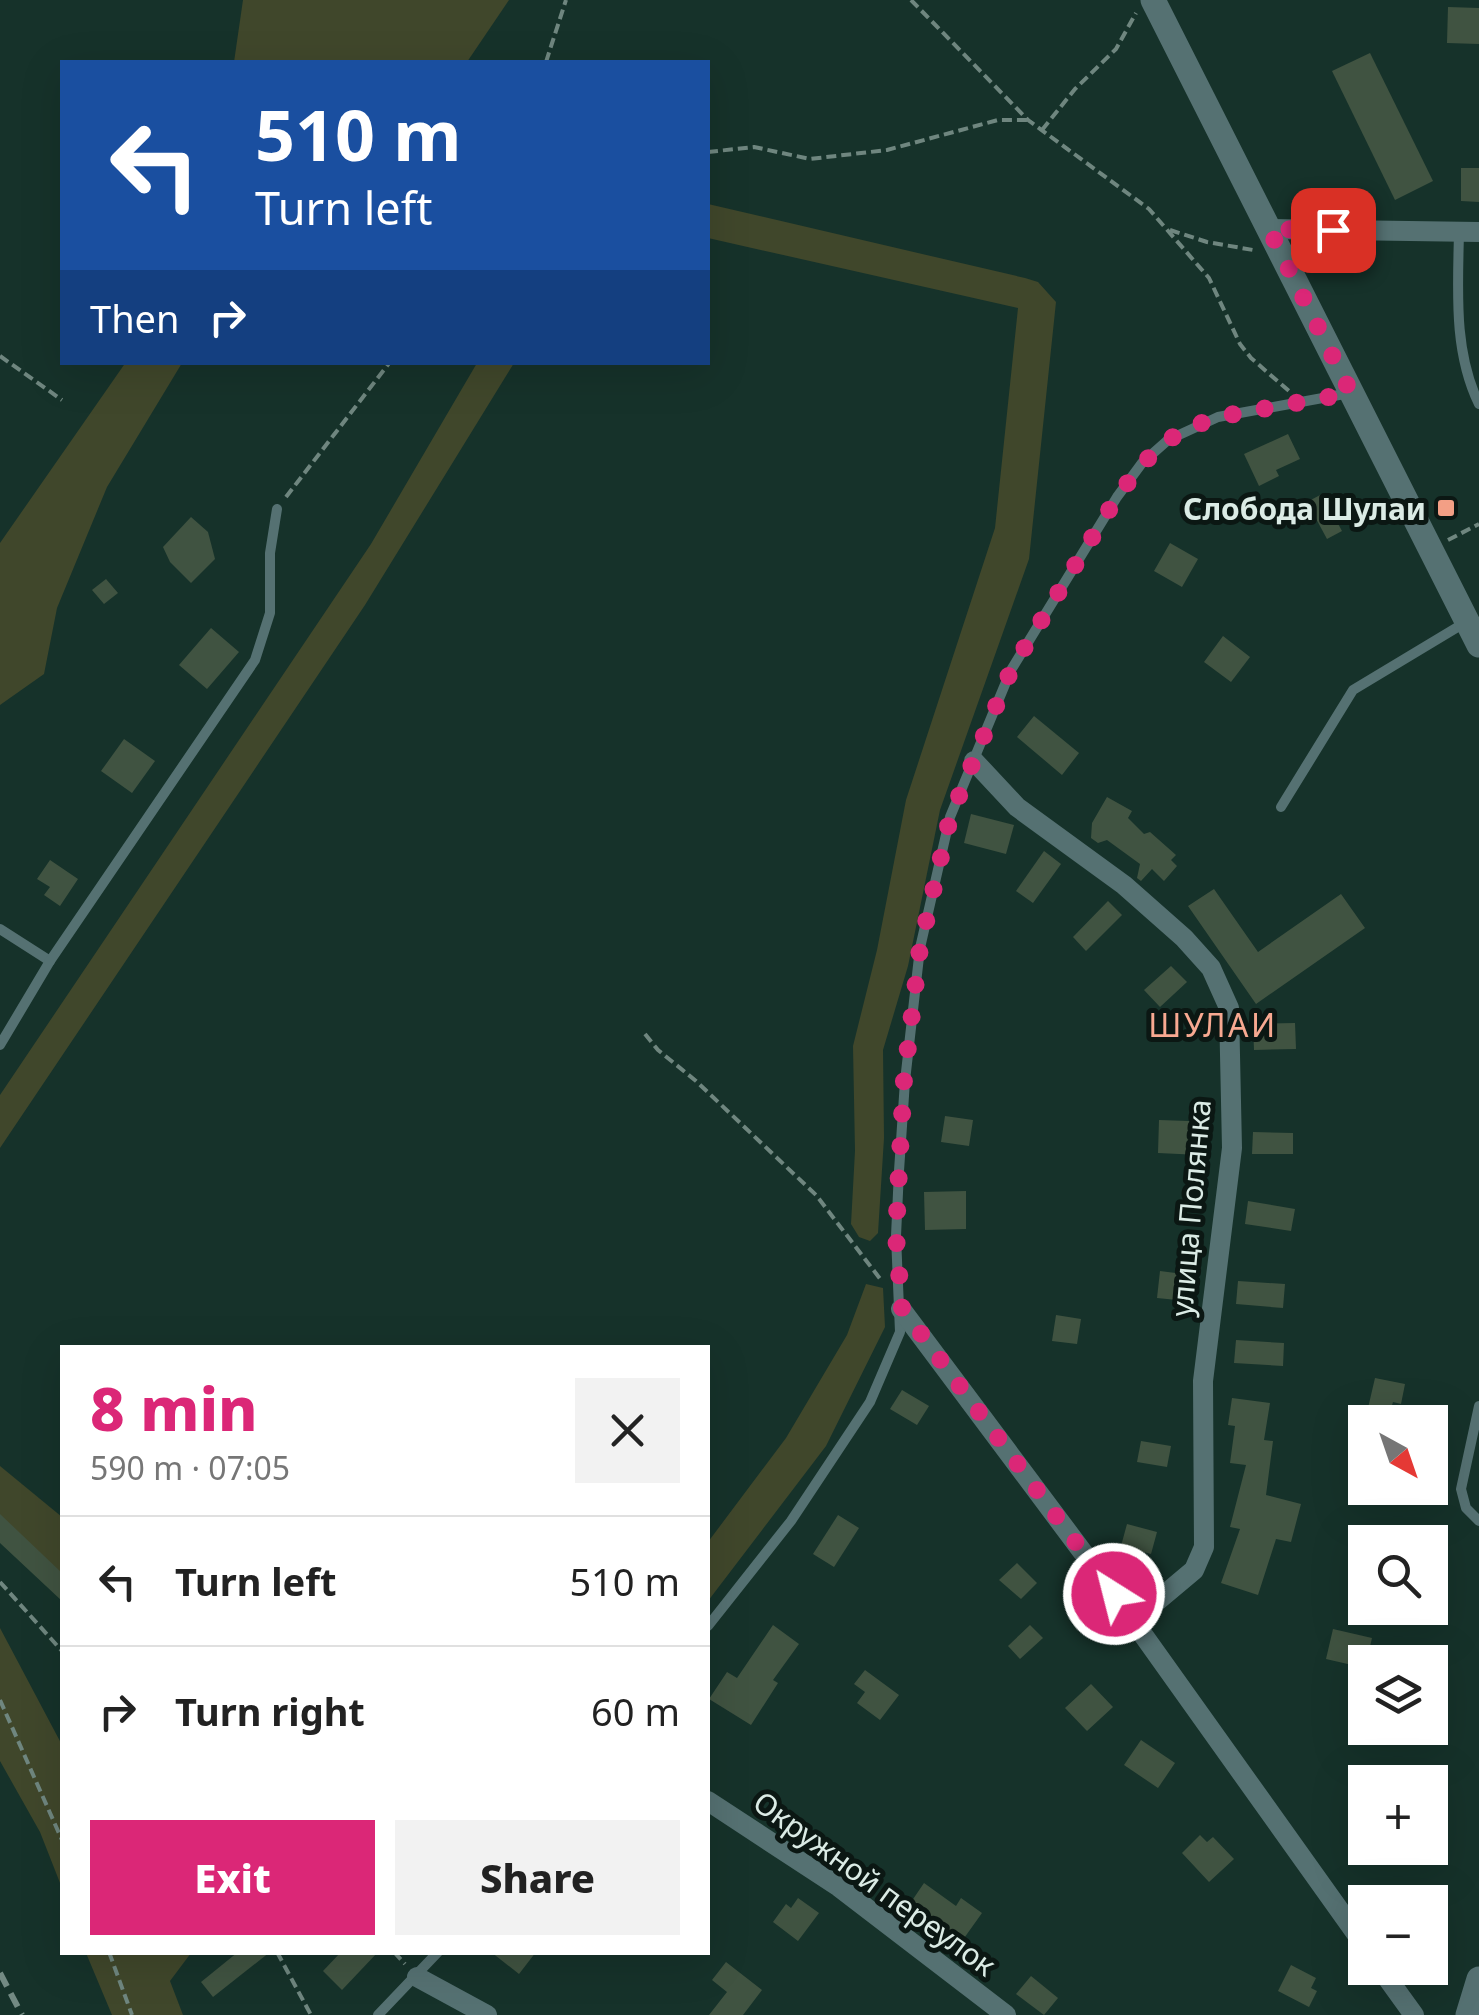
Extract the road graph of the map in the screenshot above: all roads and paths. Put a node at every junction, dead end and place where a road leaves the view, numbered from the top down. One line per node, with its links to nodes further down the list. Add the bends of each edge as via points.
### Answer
1 (566, 0): 5 (path)
2 (911, 0): 6 (path)
3 (1142, 0): 7 (path, via 1116,49)
4 (1153, 0): 11 (street)
5 (547, 60)
6 (1028, 120): 7 (path); 8 (path, via 998,120 886,150 810,158 754,147)
7 (1042, 130): 9 (path)
8 (710, 152)
9 (1166, 228): 11 (path, via 1254,250); 16 (path, via 1209,278 1250,358)
10 (1469, 231): 11 (street); 17 (lane, via 1458,315)
11 (1272, 235): 14 (street)
12 (0, 356): 15 (path)
13 (388, 365): 18 (path)
14 (1351, 393): 16 (lane); 20 (street)
15 (62, 400)
16 (1300, 400): 22 (lane, via 1191,427 1142,464 1011,670)
17 (1479, 404)
18 (276, 509): 25 (lane, via 270,613 256,660)
19 (1479, 524): 20 (path)
20 (1431, 548): 21 (street)
21 (1473, 633): 23 (lane, via 1353,690)
22 (974, 761): 28 (lane, via 950,818 920,948 899,1171); 32 (street, улица Полянка, via 1017,807 1184,938 1210,968 1229,1008 1232,1148 1203,1381 1204,1547 1194,1570)
23 (1281, 807)
24 (0, 929): 25 (lane)
25 (50, 961): 27 (lane)
26 (645, 1034): 28 (path, via 816,1195)
27 (0, 1045)
28 (902, 1308): 32 (street); 33 (lane, via 900,1332 870,1402 792,1522)
29 (1479, 1406): 30 (lane, via 1461,1490)
30 (1479, 1521)
31 (0, 1582): 34 (path)
32 (1132, 1622): 38 (street)
33 (710, 1624)
34 (60, 1649)
35 (0, 1700): 37 (path)
36 (710, 1802): 49 (street, Окружной переулок, via 839,1887)
37 (60, 1835)
38 (1348, 1922)
39 (109, 1955): 45 (path)
40 (279, 1955): 46 (path)
41 (435, 1955): 42 (lane)
42 (417, 1977): 47 (lane); 48 (street)
43 (1479, 1979): 51 (street)
44 (1392, 1985): 50 (street)
45 (132, 2015)
46 (311, 2015)
47 (378, 2015)
48 (487, 2015)
49 (1006, 2015)
50 (1414, 2015)
51 (1468, 2015)

